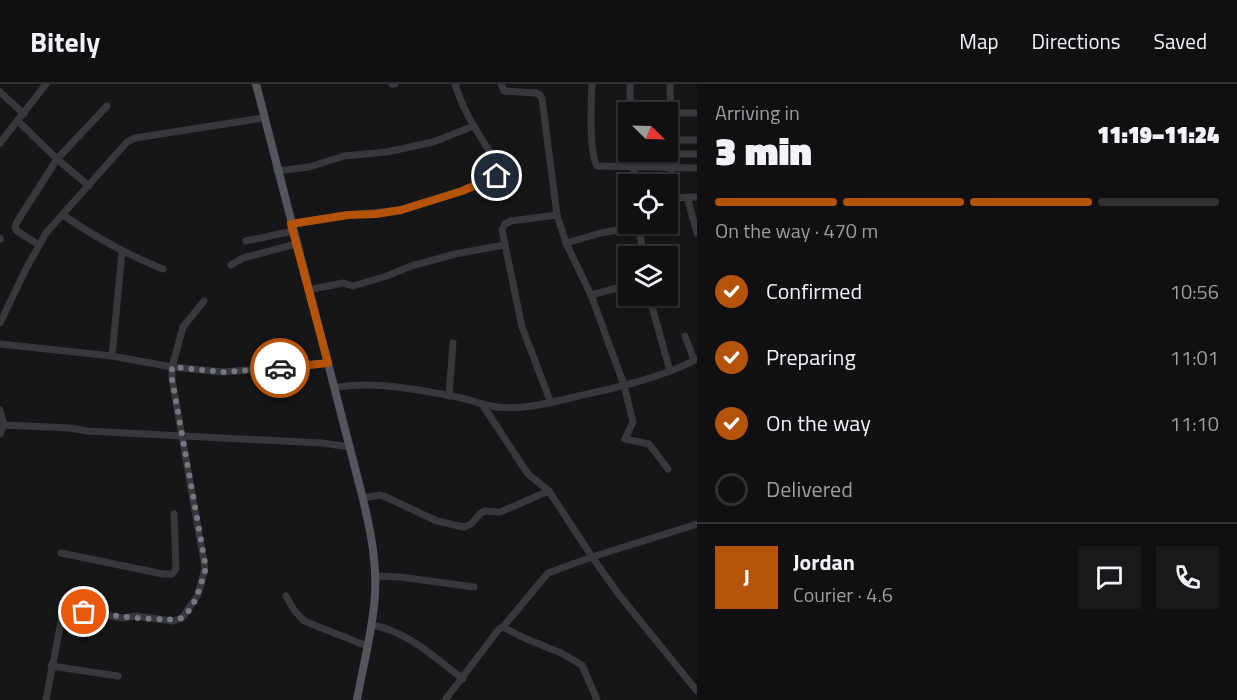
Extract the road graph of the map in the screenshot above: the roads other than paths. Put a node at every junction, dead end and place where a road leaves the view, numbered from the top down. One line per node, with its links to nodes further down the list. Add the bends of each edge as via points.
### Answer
1 (46, 84): 14 (street)
2 (256, 84): 15 (main road)
3 (455, 84): 17 (street)
4 (501, 84): 37 (street, via 504,91 536,93 542,99)
5 (592, 84): 26 (street, via 595,164)
6 (630, 84): 9 (street)
7 (670, 84): 10 (street)
8 (0, 92): 14 (street)
9 (630, 102)
10 (669, 102)
11 (107, 106): 23 (street)
12 (678, 113): 13 (street)
13 (697, 113)
14 (24, 114): 16 (street)
15 (263, 118): 29 (main road); 32 (street, via 135,138 120,148)
16 (18, 121): 20 (street); 23 (street)
17 (474, 126): 29 (street, via 433,142); 38 (street, via 501,169 497,176 401,210 348,215)
18 (678, 140): 19 (street)
19 (697, 140)
20 (0, 143)
21 (678, 154): 22 (street)
22 (697, 154)
23 (57, 159): 32 (street); 44 (street, via 15,227)
24 (632, 162): 26 (street)
25 (671, 162): 27 (street)
26 (632, 167): 27 (street); 30 (street)
27 (671, 167): 28 (street); 31 (street)
28 (697, 168)
29 (277, 171): 38 (main road)
30 (633, 174)
31 (671, 174)
32 (89, 186): 36 (street)
33 (687, 197): 34 (street); 35 (street); 40 (street)
34 (697, 197)
35 (678, 198)
36 (63, 215): 44 (street); 46 (street)
37 (557, 215): 42 (street); 45 (street, via 505,224)
38 (292, 228): 41 (street); 43 (main road)
39 (618, 229): 42 (street)
40 (697, 233)
41 (246, 241)
42 (566, 243): 51 (street)
43 (296, 244): 47 (street); 50 (main road)
44 (39, 245): 54 (street)
45 (504, 245): 50 (street, via 422,263 352,286 343,283); 66 (street, via 522,327)
46 (123, 252): 48 (street); 58 (street)
47 (231, 264)
48 (163, 269)
49 (618, 288): 51 (street)
50 (308, 290): 60 (main road)
51 (591, 295): 63 (street)
52 (204, 301): 61 (street, via 183,327)
53 (652, 306): 62 (street)
54 (0, 323)
55 (685, 336): 59 (street)
56 (453, 343): 65 (street)
57 (0, 344): 58 (street)
58 (112, 356): 61 (street)
59 (696, 359): 62 (street)
60 (328, 363): 61 (street, via 223,372); 64 (main road)
61 (172, 367): 71 (street)
62 (670, 371): 63 (street)
63 (624, 385): 66 (street); 73 (street, via 633,422 625,438 649,444)
64 (334, 388): 65 (street, via 375,386); 72 (main road)
65 (449, 396): 67 (street)
66 (551, 403): 67 (street, via 526,408)
67 (482, 404): 74 (street, via 528,474)
68 (0, 410): 69 (street)
69 (4, 425): 70 (street); 71 (street)
70 (0, 434)
71 (182, 435): 72 (street); 86 (street, via 206,568 198,595 182,618 173,621 66,609)
72 (350, 447): 75 (main road)
73 (668, 469)
74 (549, 491): 75 (street, via 500,512 485,511 464,527 437,521 380,495); 79 (street)
75 (363, 498): 80 (main road)
76 (174, 514): 78 (street, via 176,569 172,574)
77 (697, 524): 79 (street)
78 (60, 553)
79 (592, 557): 84 (street, via 548,573); 89 (street)
80 (375, 576): 81 (street); 83 (main road)
81 (474, 587)
82 (286, 596): 85 (street, via 304,621)
83 (371, 625): 85 (main road); 88 (street, via 414,642)
84 (503, 627): 88 (street); 93 (street, via 582,665)
85 (366, 646): 91 (main road)
86 (51, 666): 87 (street); 90 (street)
87 (118, 676)
88 (463, 679): 92 (street)
89 (697, 691)
90 (46, 700)
91 (357, 700)
92 (445, 700)
93 (597, 700)

